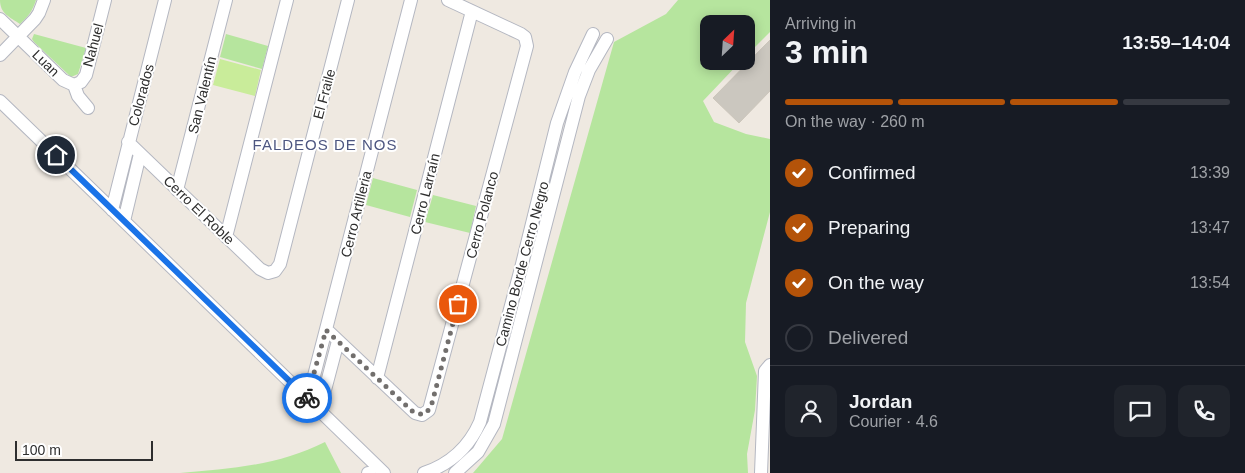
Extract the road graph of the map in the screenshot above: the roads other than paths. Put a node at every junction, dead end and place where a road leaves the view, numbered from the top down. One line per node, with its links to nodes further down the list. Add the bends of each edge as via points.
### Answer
1 (44, 0): 11 (street, via 37,16)
2 (105, 0): 13 (street, Nahuel, via 86,75 81,82)
3 (165, 0): 16 (street, Colorados)
4 (226, 0): 19 (street, San Valentín)
5 (287, 0): 23 (street)
6 (348, 0): 24 (street, El Fraile, via 280,264)
7 (411, 0): 25 (street, Cerro Artilleria)
8 (448, 0): 9 (street)
9 (472, 11): 28 (street, Cerro Larraín); 28 (street, Cerro Polanco, via 521,34 527,48 431,407 422,415 412,411)
10 (3, 27): 11 (street, Luan)
11 (18, 37): 12 (street); 13 (street, Luan, via 63,80)
12 (0, 56)
13 (74, 84): 15 (street, Luan, via 78,96)
14 (0, 102): 20 (street)
15 (88, 108)
16 (128, 142): 17 (street, Cerro El Roble); 18 (street, Colorados)
17 (140, 154): 19 (street, Cerro El Roble); 22 (street)
18 (117, 190): 20 (street); 21 (street, Colorados)
19 (177, 190): 23 (street, Cerro El Roble)
20 (99, 197): 21 (street)
21 (112, 210): 22 (street)
22 (124, 221): 29 (street)
23 (226, 237): 24 (street, Cerro El Roble, via 262,271)
24 (272, 272)
25 (326, 330): 26 (street); 29 (street, Cerro Artilleria)
26 (338, 341): 28 (street); 30 (street)
27 (770, 365): 34 (street, via 765,371)
28 (377, 378)
29 (308, 398): 30 (street)
30 (320, 409): 31 (street)
31 (384, 473)
32 (424, 473): 33 (street, Camino Borde Cerro Negro, via 442,466 458,454 480,422 557,123 592,36 605,42 579,96 494,424 478,452)
33 (455, 473)
34 (761, 473)

